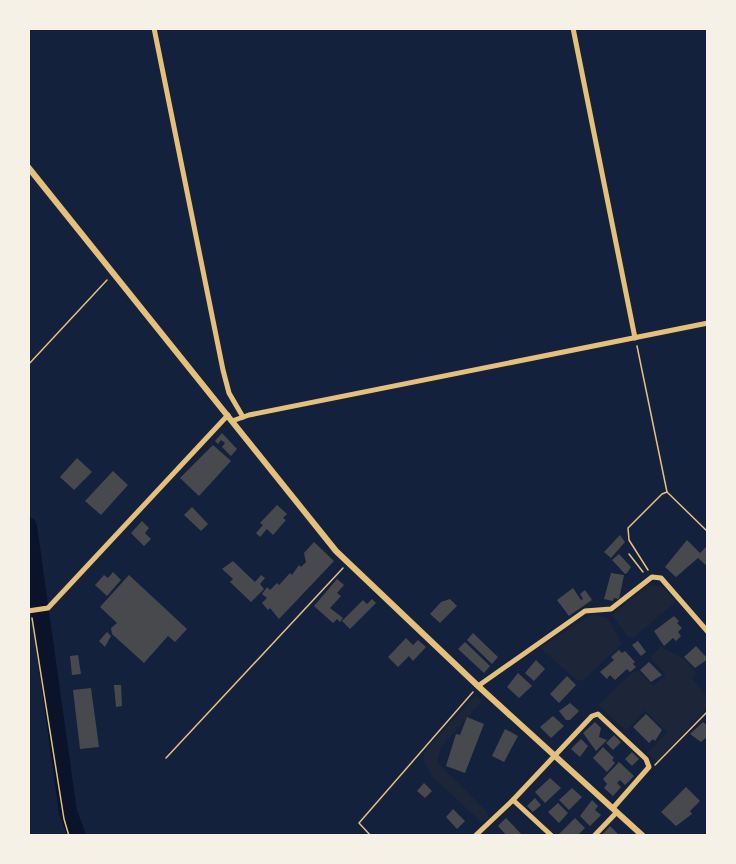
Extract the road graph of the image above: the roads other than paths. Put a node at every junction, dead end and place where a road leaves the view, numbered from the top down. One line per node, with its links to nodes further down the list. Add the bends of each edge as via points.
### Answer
1 (154, 28): 6 (street, via 223,370 229,393)
2 (573, 28): 5 (street)
3 (28, 167): 7 (street)
4 (708, 323): 5 (street)
5 (635, 338): 6 (street)
6 (243, 417): 7 (street)
7 (230, 418): 8 (street, via 47,609); 10 (street, via 336,551)
8 (30, 611)
9 (708, 632): 10 (street, via 661,578 651,579 611,609 585,611)
10 (478, 686): 11 (street)
11 (555, 755): 12 (street); 13 (street); 13 (street, via 598,714 646,759 649,767)
12 (513, 800): 14 (street); 15 (street)
13 (615, 810): 16 (street); 17 (street)
14 (475, 836)
15 (552, 836)
16 (594, 836)
17 (643, 836)

